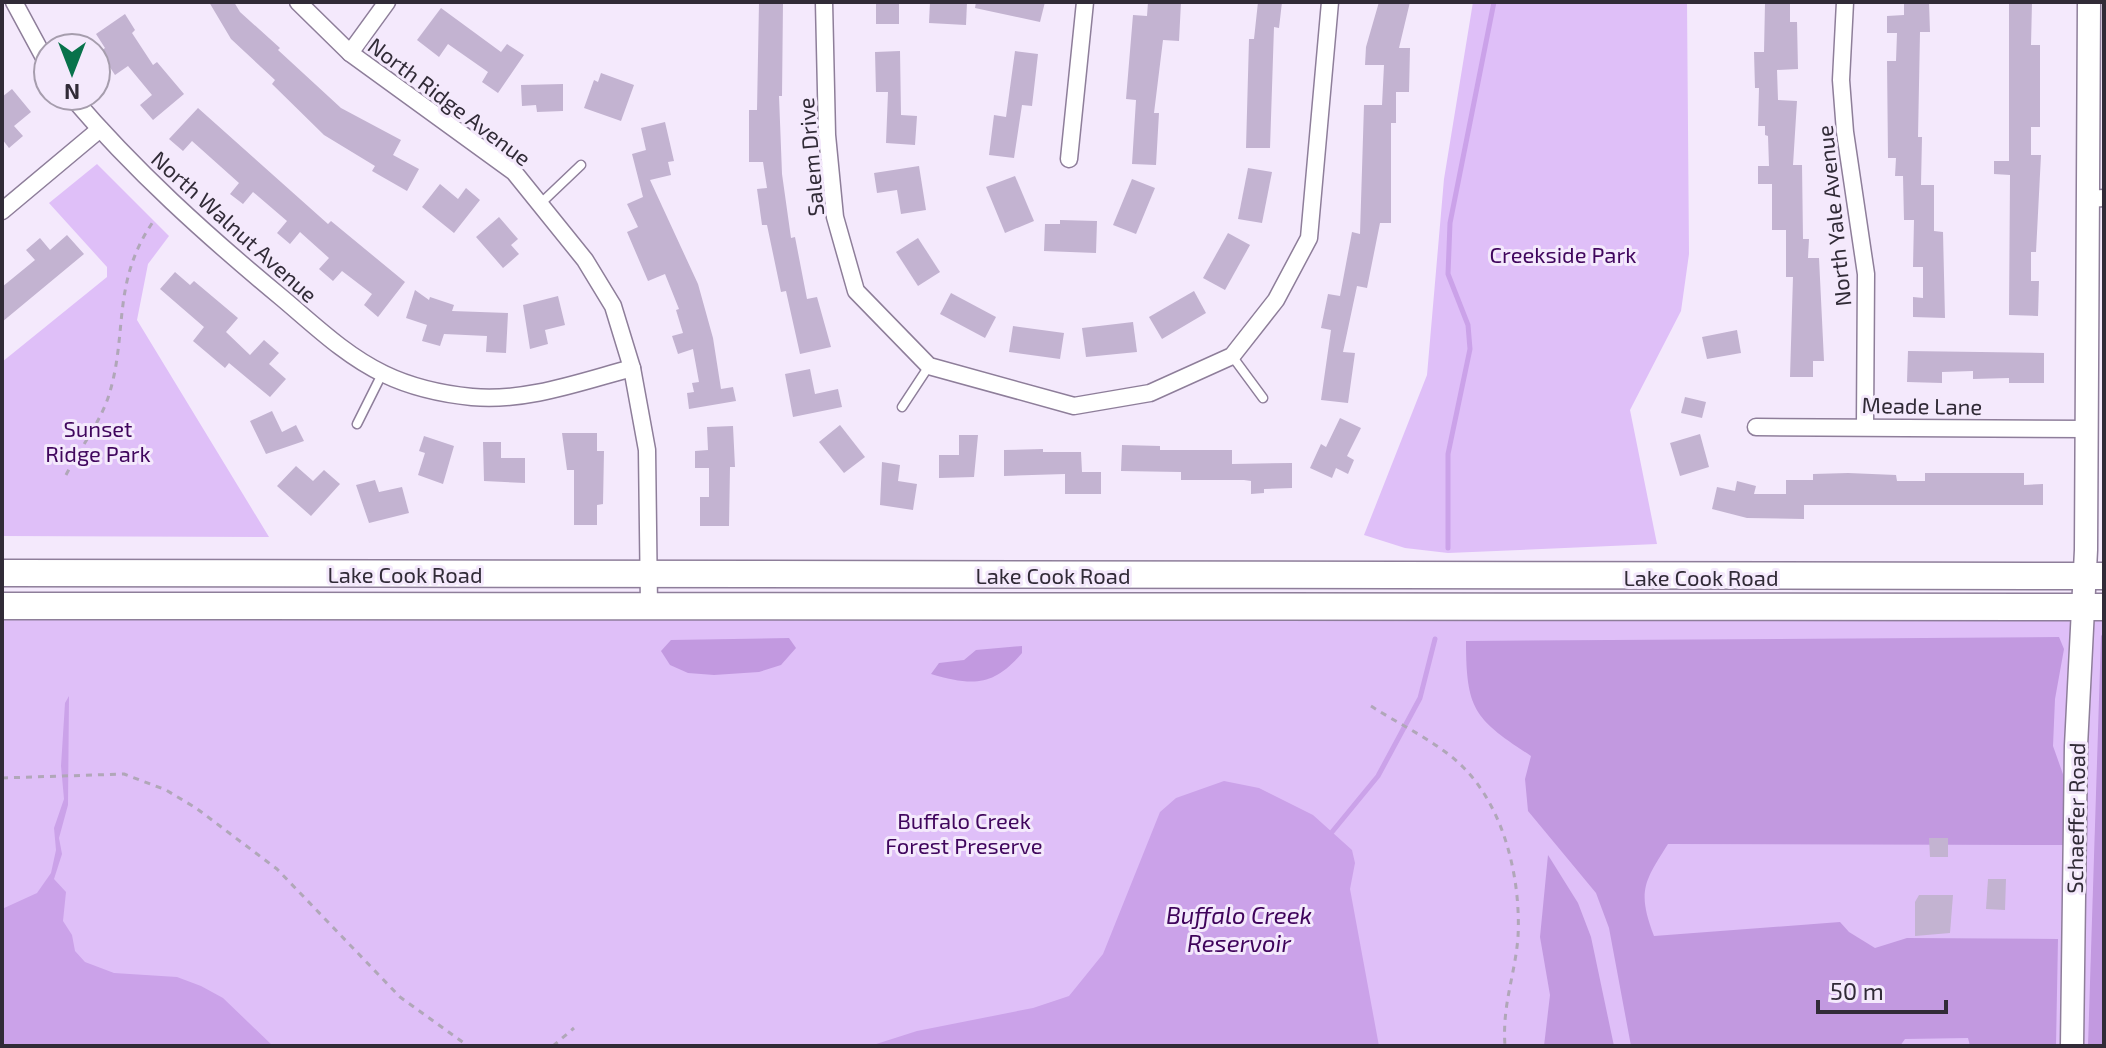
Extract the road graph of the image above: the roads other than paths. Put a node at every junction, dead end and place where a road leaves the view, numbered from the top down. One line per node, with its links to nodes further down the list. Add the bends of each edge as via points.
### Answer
1 (14, 2): 9 (street)
2 (298, 2): 10 (street, North Ridge Avenue)
3 (387, 2): 10 (street)
4 (824, 2): 19 (street, Salem Drive, via 827,135 839,232 856,291)
5 (1085, 2): 13 (street)
6 (1330, 2): 18 (street, via 1309,238 1276,300)
7 (1845, 2): 25 (street, North Yale Avenue, via 1845,132 1866,274)
8 (2089, 2): 15 (street, Schaeffer Road)
9 (32, 35)
10 (350, 53): 16 (street, North Ridge Avenue, via 514,172)
11 (85, 112): 12 (street, North Walnut Avenue)
12 (100, 129): 17 (street); 21 (street, North Walnut Avenue, via 207,236)
13 (1069, 159)
14 (581, 165): 16 (lane)
15 (2096, 199): 27 (street, Schaeffer Road)
16 (540, 204): 20 (street, North Ridge Avenue, via 585,260 613,306)
17 (2, 211)
18 (1232, 356): 19 (street, via 1150,393 1074,406); 22 (lane)
19 (929, 366): 23 (lane)
20 (632, 368): 21 (street, North Walnut Avenue, via 513,397 475,398); 29 (street, North Ridge Avenue, via 647,450)
21 (382, 374): 24 (lane)
22 (1263, 398)
23 (902, 407)
24 (357, 424)
25 (1865, 425): 26 (street, Meade Lane); 27 (street, Meade Lane)
26 (1756, 427)
27 (2087, 429): 30 (street, Schaeffer Road)
28 (2, 573): 29 (main road, Lake Cook Road)
29 (649, 574): 30 (main road, Lake Cook Road); 32 (street, North Ridge Avenue)
30 (2092, 591): 32 (main road, Lake Cook Road); 33 (street, Schaeffer Road, via 2076,746)
31 (2, 606): 32 (main road, Lake Cook Road)
32 (649, 606)
33 (2072, 1046)

